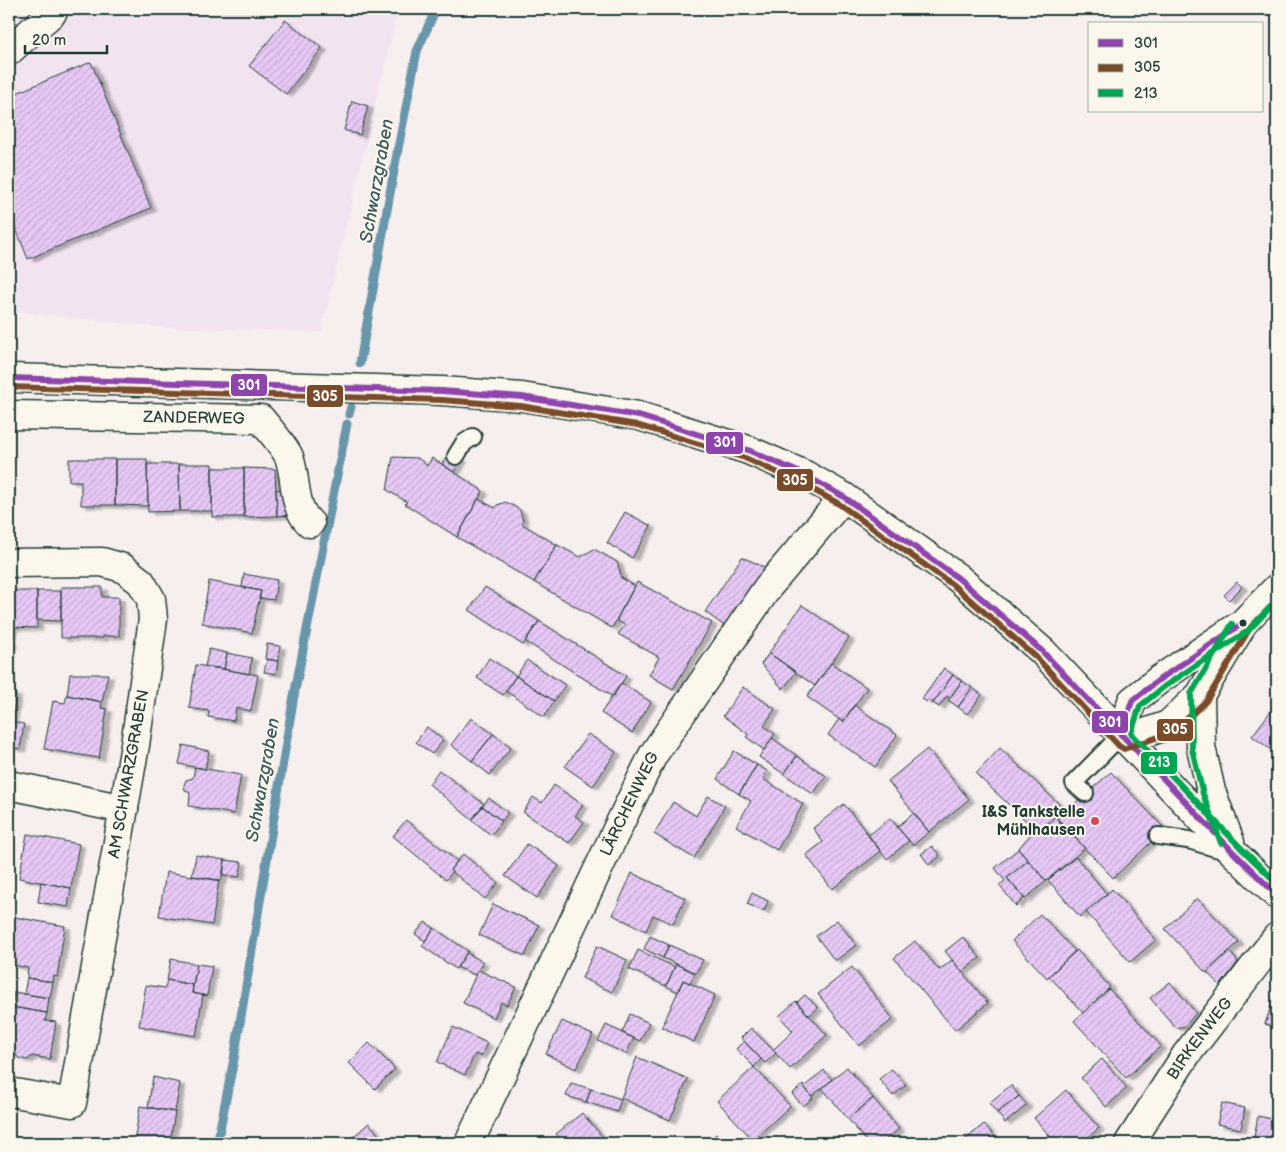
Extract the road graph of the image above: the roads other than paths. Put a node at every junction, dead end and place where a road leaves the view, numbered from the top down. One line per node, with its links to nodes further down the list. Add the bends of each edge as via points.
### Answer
1 (54, 9): 2 (street)
2 (9, 51)
3 (9, 378): 7 (street, via 522,396 639,416 748,450 805,475)
4 (9, 415): 8 (street, ZANDERWEG, via 261,418 288,456 297,500 304,518)
5 (473, 437): 6 (lane)
6 (456, 456)
7 (844, 497): 13 (street, via 958,578 1042,650); 22 (street, LÄRCHENWEG, via 768,588 654,756)
8 (310, 523)
9 (9, 563): 16 (street, AM SCHWARZGRABEN, via 102,562 123,568 141,582 151,599 150,644)
10 (1275, 594): 11 (street)
11 (1243, 623): 12 (street); 13 (street, via 1160,678 1132,701)
12 (1200, 695): 13 (street, via 1168,725); 18 (street, via 1201,748 1211,791)
13 (1123, 737): 15 (lane, via 1074,783); 18 (street)
14 (9, 785): 16 (street)
15 (1085, 793)
16 (124, 809): 21 (street, AM SCHWARZGRABEN, via 72,1103)
17 (1158, 836): 18 (lane, via 1188,840)
18 (1234, 853): 19 (street)
19 (1277, 895)
20 (1277, 937): 23 (street, BIRKENWEG, via 1186,1055)
21 (9, 1092)
22 (469, 1143)
23 (1129, 1143)

